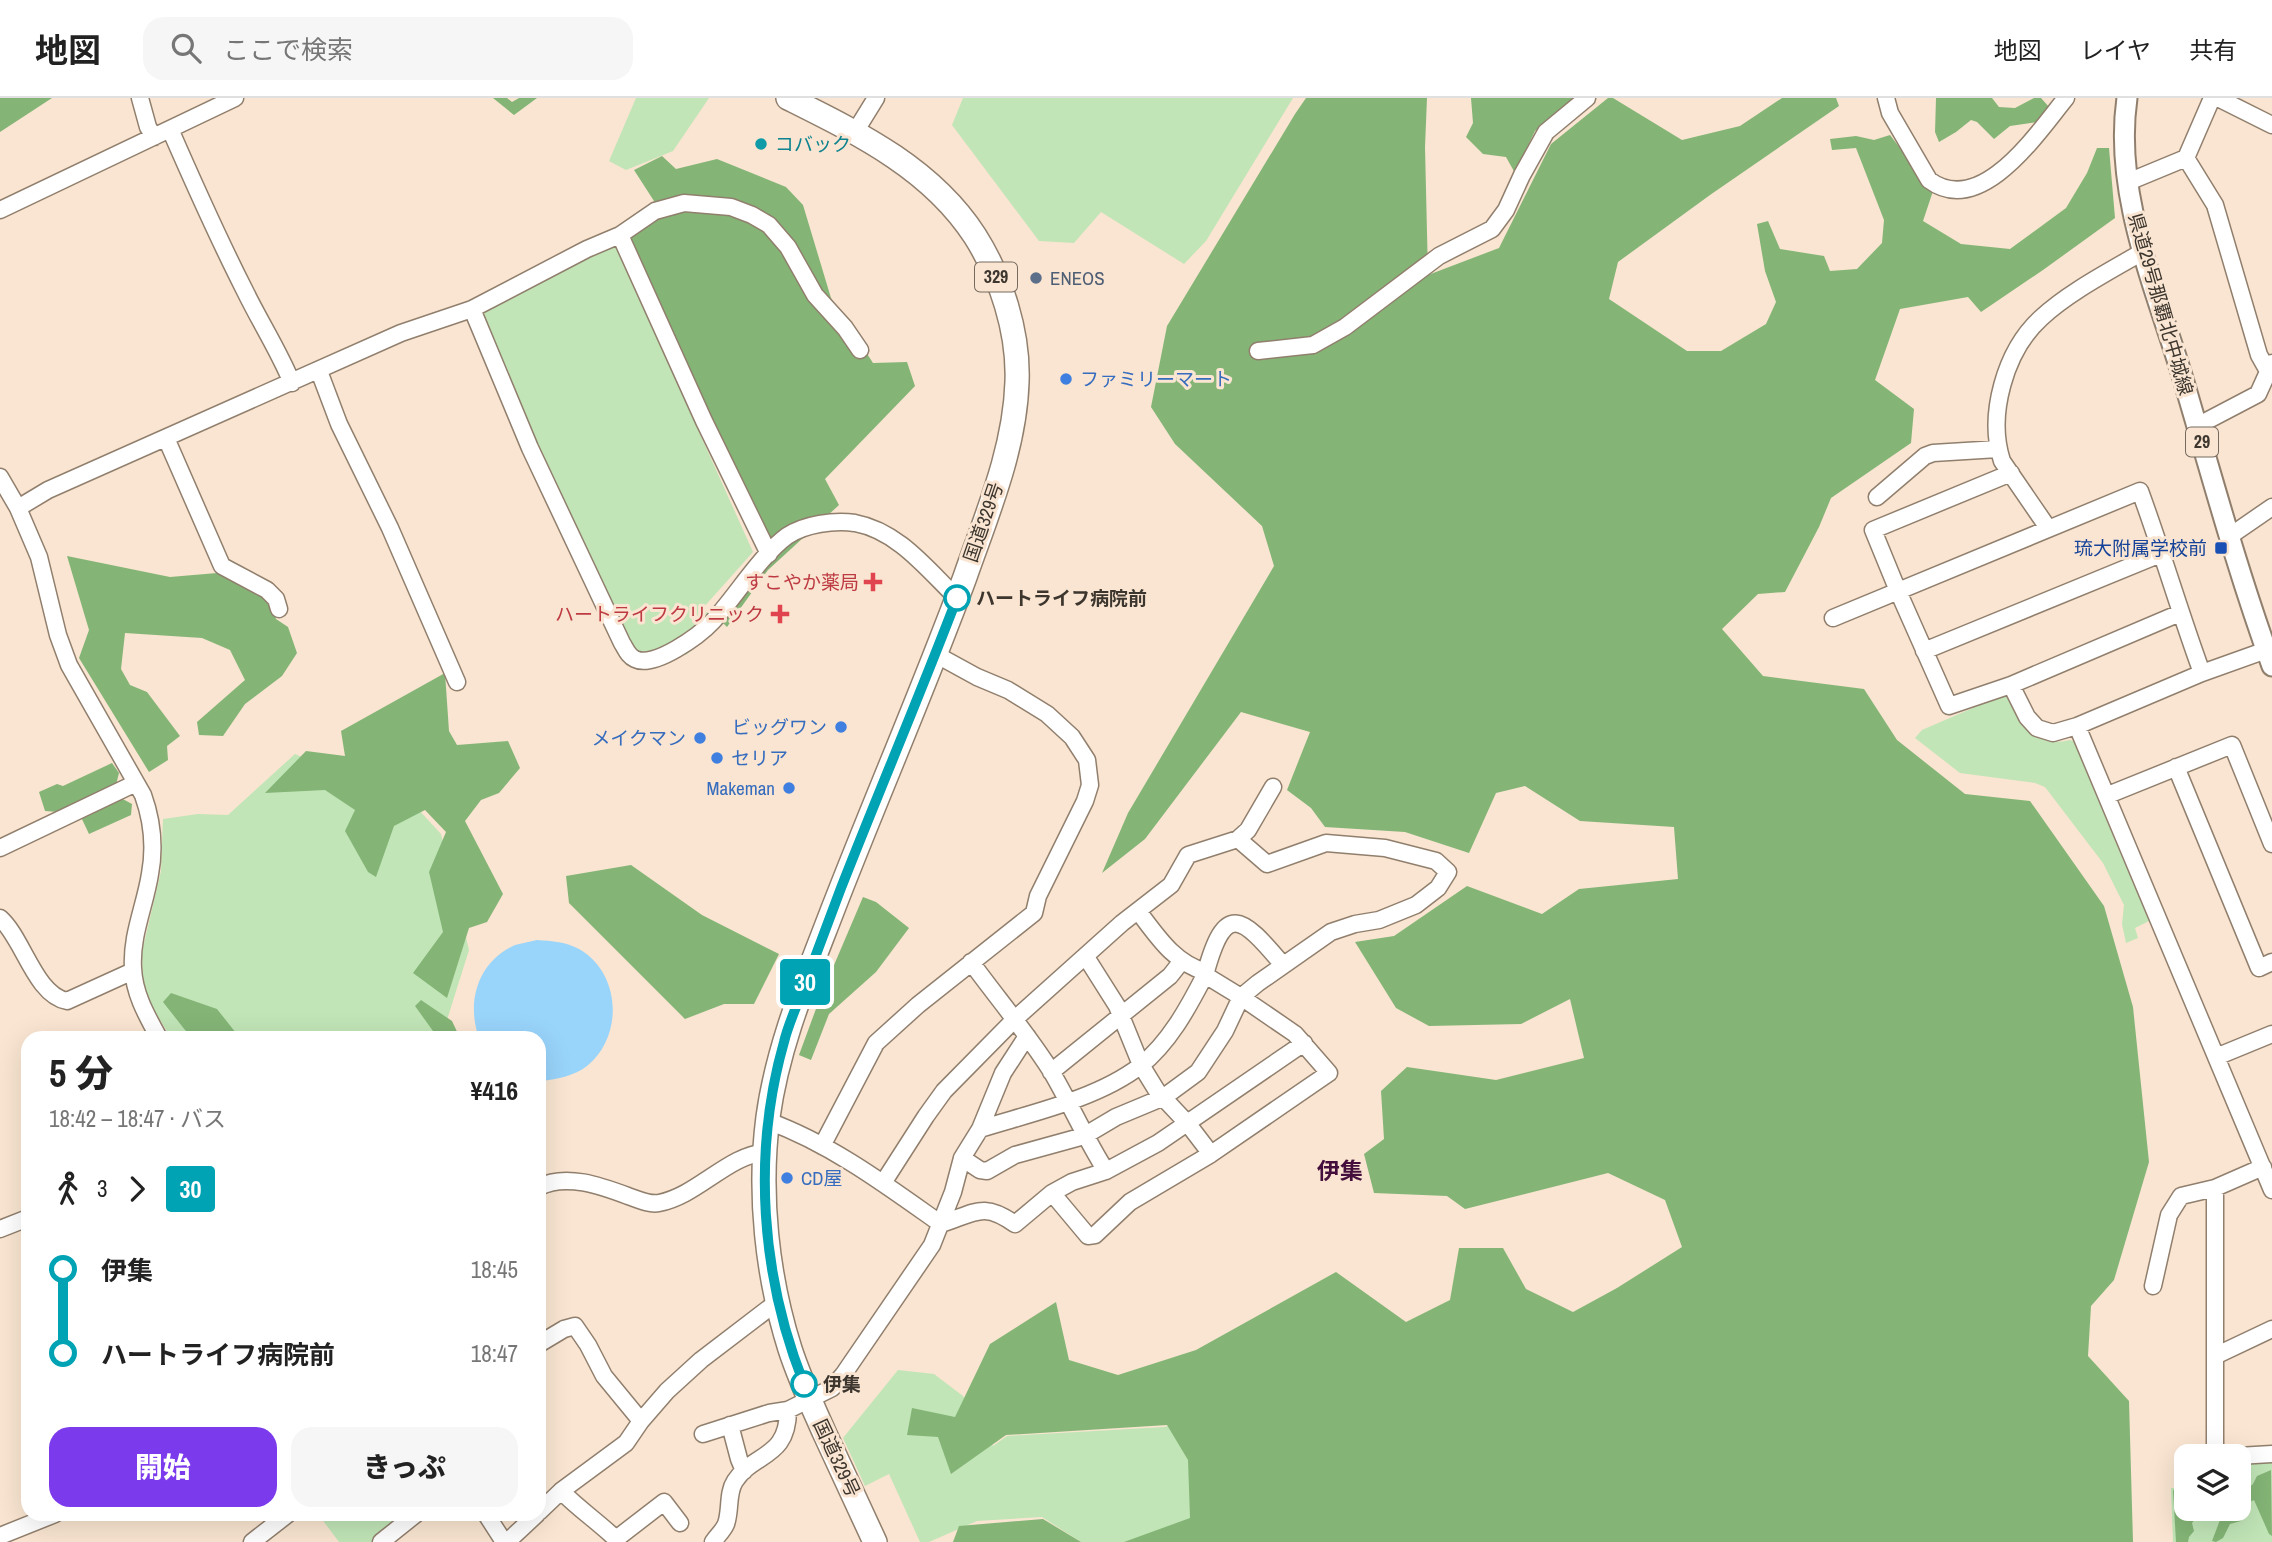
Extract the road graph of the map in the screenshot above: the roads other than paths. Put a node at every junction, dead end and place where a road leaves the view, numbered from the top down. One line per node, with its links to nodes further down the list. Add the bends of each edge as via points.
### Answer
1 (140, 98): 14 (street)
2 (234, 98): 12 (street)
3 (788, 98): 13 (highway, 国道329号 / 329)
4 (876, 98): 13 (street)
5 (1587, 98): 22 (street, via 1546,132 1492,229 1439,256 1345,327 1313,345)
6 (1886, 98): 7 (street, via 1929,180 1955,190 1998,174)
7 (2066, 98)
8 (2127, 98): 16 (main road, 県道29号那覇北中城線 / 29)
9 (2212, 98): 15 (street)
10 (2218, 98): 11 (street)
11 (2272, 125)
12 (170, 129): 14 (street); 25 (street)
13 (855, 132): 39 (highway, 国道329号 / 329, via 925,179 963,219 990,264 1009,320 1017,377 1012,430)
14 (154, 137): 17 (street)
15 (2186, 158): 16 (street); 23 (street, via 2215,205 2259,355)
16 (2128, 182): 19 (main road, 県道29号那覇北中城線 / 29)
17 (0, 210)
18 (620, 234): 20 (street); 21 (street, via 655,211 684,203 752,215 769,225 788,247 815,295); 37 (street)
19 (2144, 251): 26 (main road, 県道29号那覇北中城線 / 29); 28 (street, via 2056,305 2030,330 1998,395)
20 (472, 309): 24 (street, via 401,333); 37 (street, via 530,448 630,656 637,661 658,659 712,623)
21 (859, 350)
22 (1258, 351)
23 (2270, 367): 26 (street, via 2258,394)
24 (319, 371): 25 (street); 47 (street)
25 (292, 383): 27 (street)
26 (2197, 426): 35 (main road, 県道29号那覇北中城線 / 29)
27 (166, 438): 33 (street); 40 (street, via 222,566 267,590)
28 (1998, 449): 29 (street); 31 (street, via 1925,456)
29 (2011, 473): 34 (street); 38 (street, via 1873,530)
30 (0, 477): 33 (street)
31 (1877, 497)
32 (2272, 507): 35 (street)
33 (18, 508): 51 (street, via 39,557 69,665)
34 (2048, 528): 36 (street, via 2140,491); 38 (street)
35 (2230, 536): 45 (main road, 県道29号那覇北中城線 / 29)
36 (2163, 553): 41 (street); 43 (street)
37 (769, 554): 39 (street, via 799,530 853,523 882,532 905,548)
38 (1898, 591): 42 (street); 43 (street)
39 (957, 598): 44 (highway, 国道329号 / 329)
40 (279, 609)
41 (2180, 613): 46 (street); 48 (street)
42 (1833, 618)
43 (1924, 650): 48 (street, via 1949,706)
44 (935, 654): 60 (street, via 1047,714 1072,737 1087,760 1090,776 1085,802 1034,913); 78 (highway, 国道329号 / 329, via 784,1040)
45 (2270, 654): 46 (street)
46 (2202, 673): 49 (street)
47 (457, 682)
48 (2011, 685): 49 (street, via 2037,728 2053,733)
49 (2077, 726): 53 (street)
50 (2176, 766): 53 (street); 55 (street, via 2232,745); 62 (street, via 2259,968)
51 (136, 783): 56 (street); 64 (street, via 148,809 153,845 133,946)
52 (1273, 787): 54 (street)
53 (2108, 795): 73 (street)
54 (1238, 839): 57 (street, via 1188,855 1171,885); 63 (street, via 1267,864 1326,843 1385,848 1437,861 1447,872 1438,888 1416,905 1331,932)
55 (2272, 844)
56 (0, 848)
57 (1138, 911): 59 (street); 61 (street)
58 (0, 918): 64 (street, via 34,972 60,1000 67,1001)
59 (1086, 957): 67 (street); 68 (street)
60 (971, 962): 68 (street); 82 (street, via 876,1043)
61 (1181, 962): 65 (street); 67 (street)
62 (2272, 962)
63 (1283, 965): 65 (street, via 1254,932 1233,923 1221,932); 66 (street)
64 (133, 971): 69 (street, via 139,998)
65 (1206, 974): 66 (street); 74 (street, via 1170,1034)
66 (1241, 997): 72 (street); 76 (street, via 1198,1072)
67 (1121, 1014): 74 (street); 75 (street)
68 (1016, 1018): 71 (street); 88 (street, via 944,1091)
69 (156, 1031)
70 (2272, 1034): 73 (street)
71 (1027, 1036): 75 (street); 80 (street, via 1003,1073)
72 (1304, 1043): 79 (street); 84 (street, via 1329,1073)
73 (2216, 1057): 86 (street)
74 (1141, 1065): 76 (street); 77 (street, via 1120,1080)
75 (1051, 1072): 77 (street)
76 (1164, 1097): 79 (street); 81 (street)
77 (1067, 1102): 80 (street); 81 (street)
78 (768, 1121): 82 (street); 83 (highway, 国道329号 / 329)
79 (1188, 1124): 84 (street); 87 (street)
80 (980, 1129): 85 (street)
81 (1084, 1136): 85 (street, via 1015,1155 986,1171); 87 (street)
82 (822, 1146): 88 (street)
83 (766, 1152): 89 (street, via 753,1153 658,1203 584,1182); 97 (highway, 国道329号 / 329, via 766,1217)
84 (1211, 1154): 92 (street, via 1130,1202 1095,1235 1088,1236)
85 (962, 1158): 94 (street)
86 (2263, 1167): 90 (street); 91 (street)
87 (1105, 1171): 92 (street)
88 (883, 1183): 94 (street)
89 (546, 1184)
90 (2215, 1188): 96 (street, via 2181,1196 2169,1214); 100 (street)
91 (2272, 1190)
92 (1052, 1193): 94 (street, via 1015,1224 989,1210)
93 (21, 1221): 95 (street)
94 (940, 1224): 101 (street, via 932,1245 843,1375 832,1388)
95 (0, 1229)
96 (2153, 1286)
97 (777, 1302): 101 (highway, 国道329号 / 329); 103 (street, via 701,1360)
98 (2272, 1329): 100 (street)
99 (546, 1340): 103 (street, via 575,1326 604,1376)
100 (2215, 1356): 106 (street)
101 (810, 1400): 102 (street); 123 (highway, 国道329号 / 329)
102 (788, 1410): 104 (street); 109 (street, via 778,1445)
103 (641, 1421): 110 (street, via 626,1443)
104 (730, 1425): 105 (street); 109 (street)
105 (704, 1434)
106 (2215, 1444)
107 (2272, 1454): 108 (street)
108 (2251, 1455)
109 (744, 1471): 122 (street, via 733,1485 726,1524)
110 (561, 1491): 111 (street); 117 (street, via 616,1539 664,1502)
111 (546, 1505)
112 (38, 1521): 118 (street)
113 (279, 1521): 119 (street)
114 (407, 1521): 120 (street)
115 (490, 1521): 121 (street)
116 (529, 1521): 121 (street)
117 (680, 1523)
118 (0, 1536)
119 (252, 1542)
120 (381, 1542)
121 (506, 1542)
122 (713, 1542)
123 (875, 1542)

